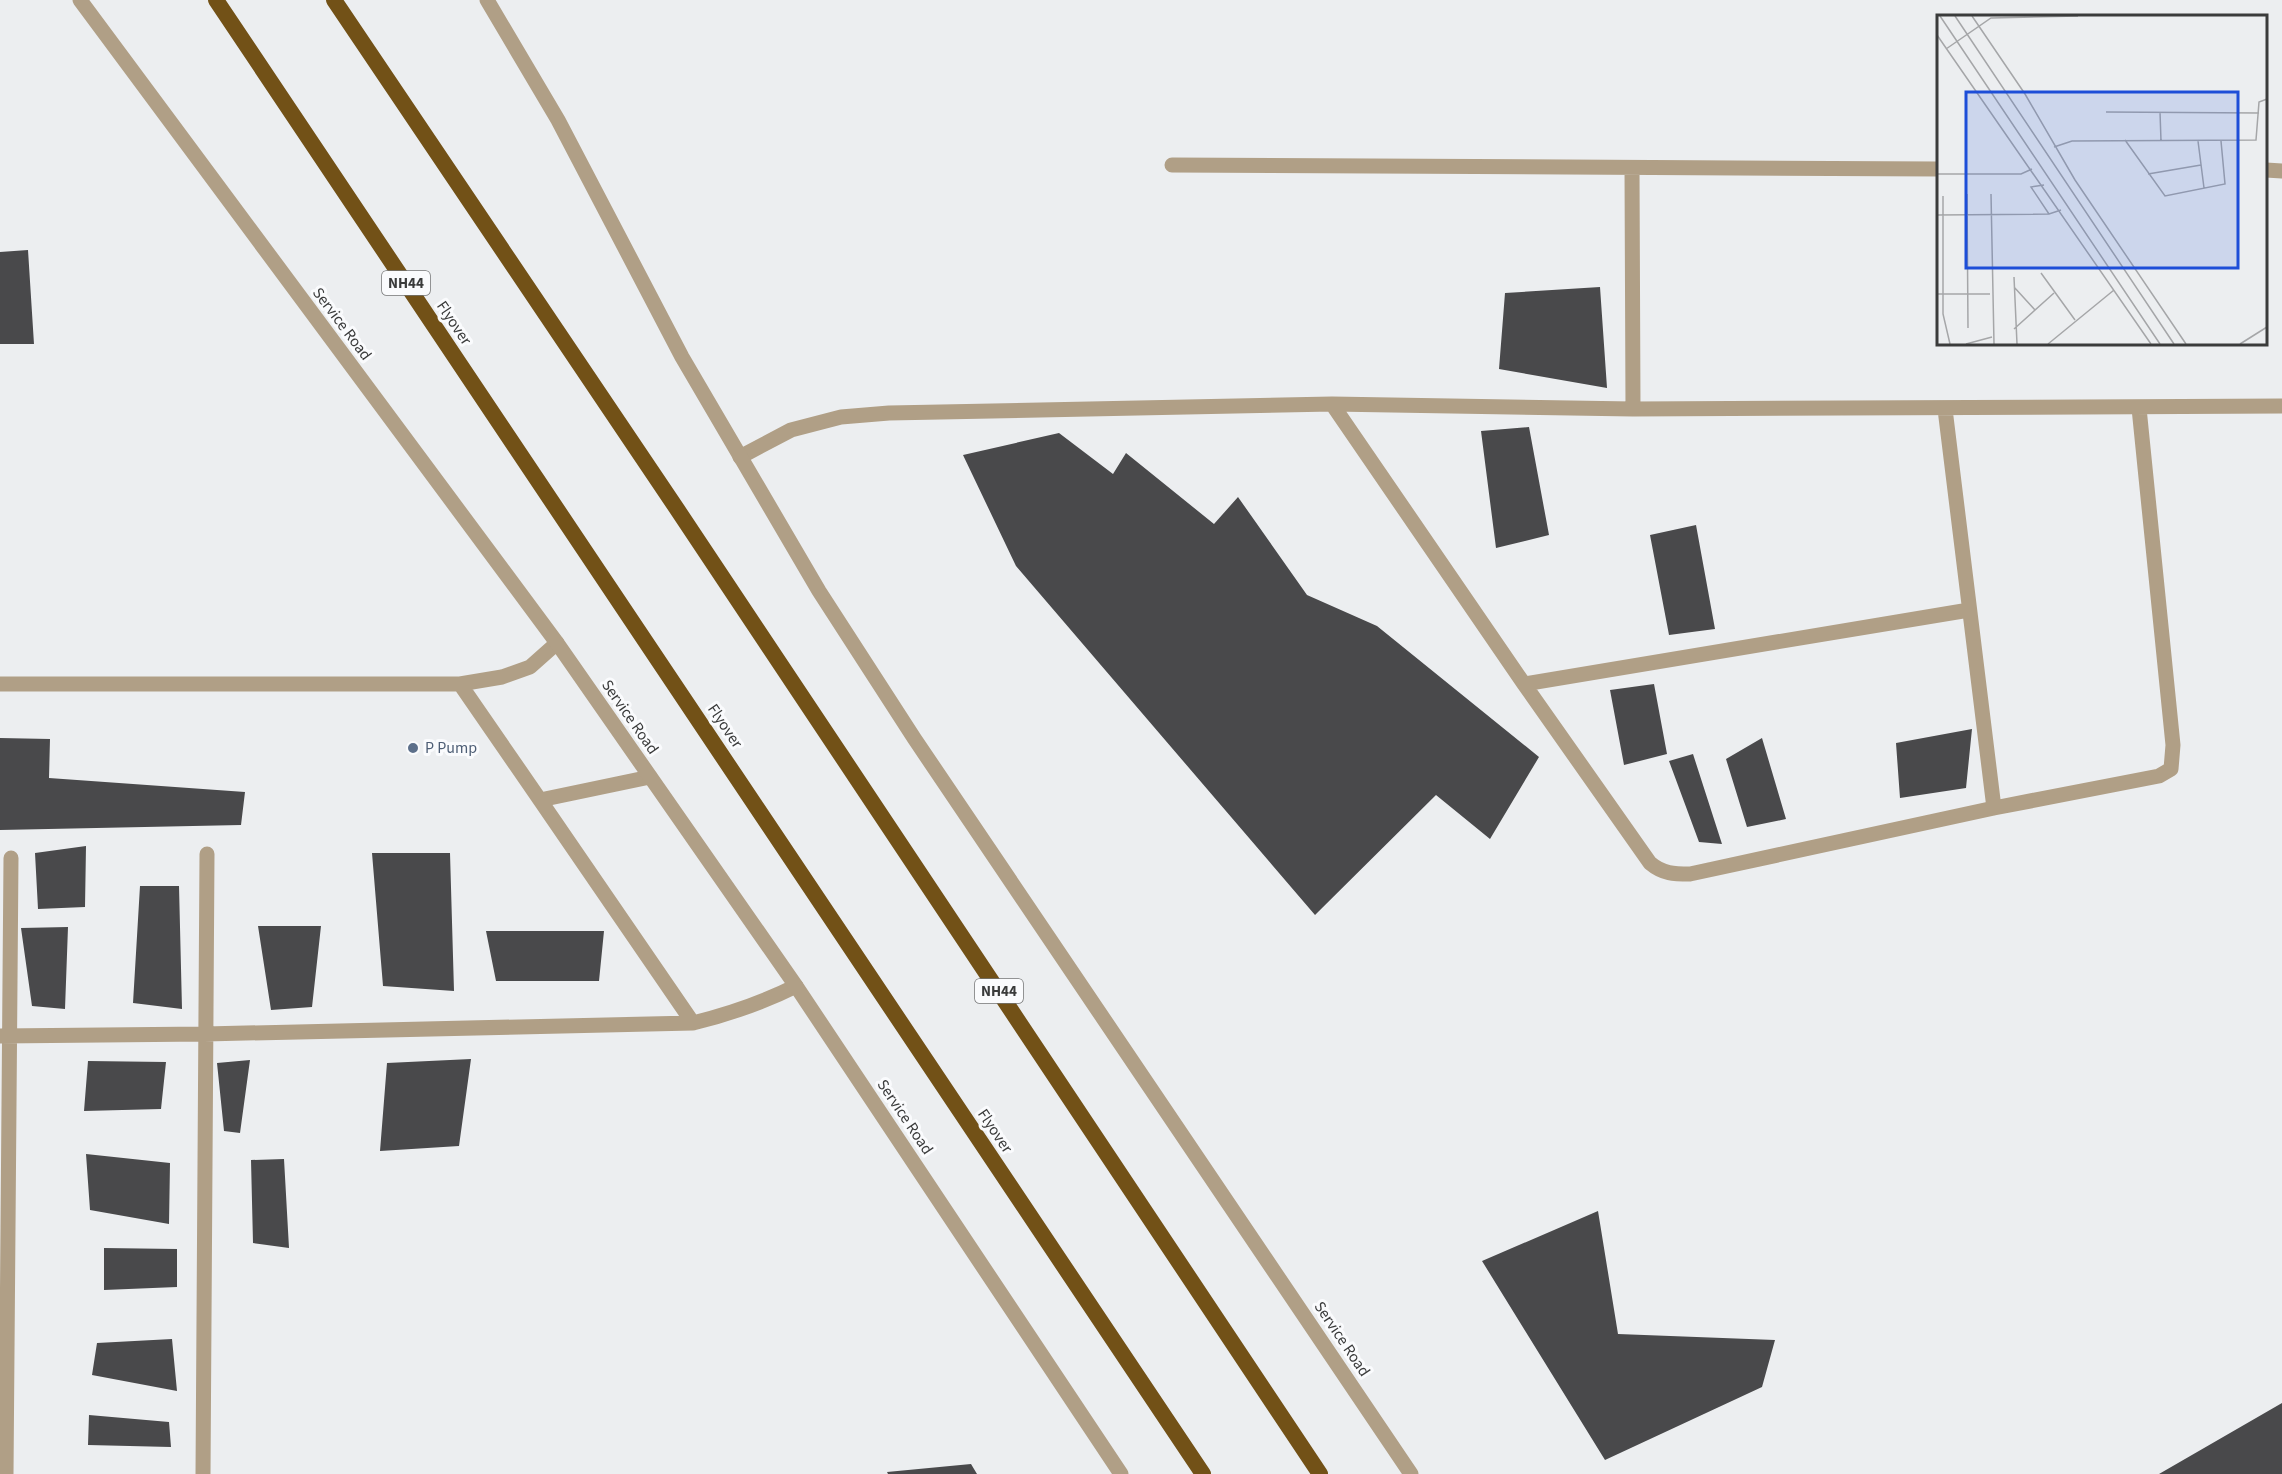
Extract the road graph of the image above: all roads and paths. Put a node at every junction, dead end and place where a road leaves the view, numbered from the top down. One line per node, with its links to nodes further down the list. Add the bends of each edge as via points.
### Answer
1 (80, 0): 15 (street, Service Road)
2 (216, 0): 31 (highway, Flyover / NH44)
3 (334, 0): 32 (highway, NH44)
4 (487, 0): 13 (street, Service Road, via 558,120 682,357)
5 (1172, 165): 6 (street)
6 (1632, 168): 7 (street); 11 (street)
7 (1937, 169)
8 (1332, 404): 11 (street); 13 (street, via 841,417 790,430); 18 (street)
9 (2282, 406): 10 (street)
10 (2139, 408): 12 (street); 21 (street, via 2173,745 2171,769 2159,776)
11 (1633, 409): 12 (street)
12 (1945, 409): 14 (street)
13 (740, 457): 33 (street, Service Road, via 819,591 914,738)
14 (1969, 610): 18 (street); 21 (street)
15 (557, 643): 17 (street, via 530,667 502,677); 19 (street, Service Road)
16 (0, 684): 17 (street)
17 (460, 684): 20 (street)
18 (1524, 684): 21 (street, via 1660,872 1690,874)
19 (650, 777): 20 (street); 24 (street, Service Road)
20 (540, 800): 25 (street)
21 (1994, 808)
22 (207, 854): 26 (street)
23 (11, 858): 27 (street)
24 (796, 986): 25 (street, via 741,1010); 30 (street, Service Road)
25 (693, 1023): 26 (street)
26 (205, 1034): 27 (street); 29 (street)
27 (4, 1036): 28 (street)
28 (6, 1474)
29 (203, 1474)
30 (1121, 1474)
31 (1203, 1474)
32 (1320, 1474)
33 (1411, 1474)

